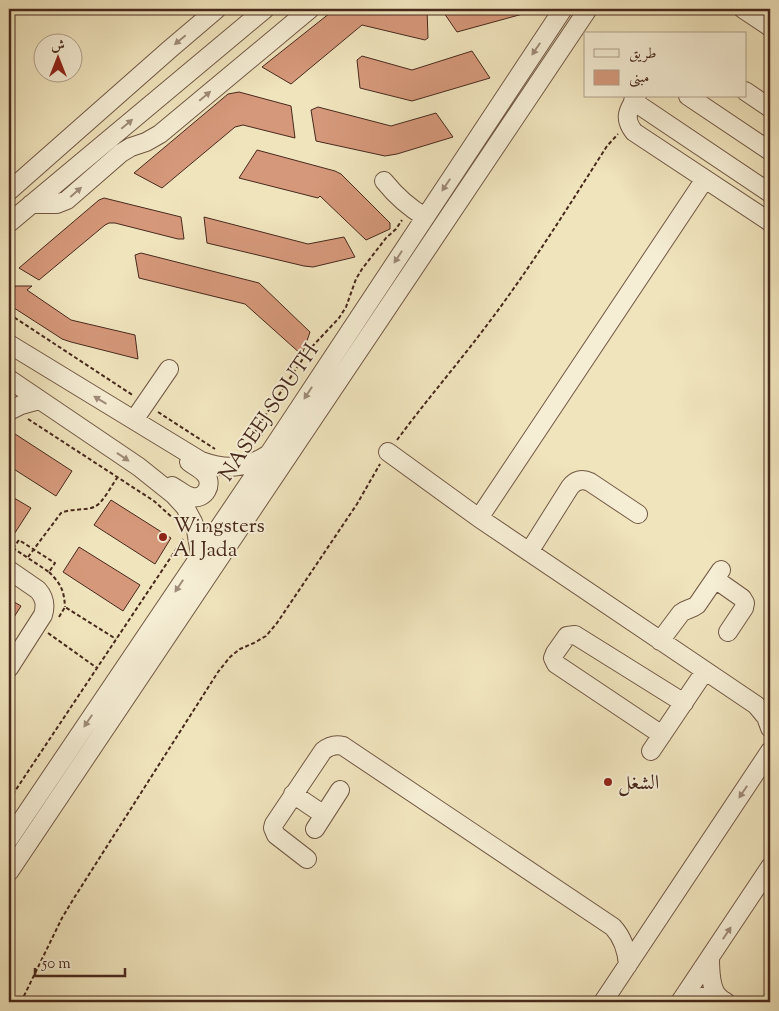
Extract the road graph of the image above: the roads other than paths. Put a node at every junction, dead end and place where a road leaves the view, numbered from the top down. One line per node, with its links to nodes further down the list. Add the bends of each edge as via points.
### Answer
1 (217, 9): 19 (street, one-way to 19)
2 (265, 9): 14 (street, one-way to 2)
3 (310, 9): 15 (street, one-way to 3, via 160,134)
4 (563, 9): 22 (street, NASEEJ SOUTH, one-way to 22)
5 (588, 9): 55 (street)
6 (743, 9): 9 (street)
7 (758, 9): 8 (street)
8 (770, 21)
9 (770, 27)
10 (746, 92): 13 (street)
11 (691, 98): 16 (street)
12 (635, 99): 18 (street, via 628,112 634,132); 20 (street)
13 (770, 108)
14 (104, 143): 15 (street); 21 (street)
15 (131, 147): 21 (street, one-way to 15, via 57,204 67,200)
16 (770, 151)
17 (387, 178): 22 (street, via 423,202)
18 (705, 179): 23 (street); 36 (street)
19 (9, 191)
20 (770, 193)
21 (32, 204): 24 (street)
22 (423, 210): 32 (street, NASEEJ SOUTH, one-way to 32)
23 (770, 222)
24 (9, 223)
25 (9, 344): 30 (street, one-way to 25)
26 (166, 367): 30 (street)
27 (9, 379): 28 (street)
28 (40, 400): 29 (street, via 21,405); 34 (street, one-way to 34)
29 (16, 414)
30 (130, 418): 31 (street)
31 (162, 438): 32 (street, via 202,461 218,466 252,463); 34 (street, via 173,451 205,474 209,486 205,494 193,498)
32 (268, 446): 38 (street, NASEEJ SOUTH)
33 (388, 452): 36 (street)
34 (153, 478): 38 (street, via 180,501 190,515)
35 (638, 514): 37 (street, via 586,480 576,481)
36 (479, 518): 37 (street)
37 (529, 552): 41 (street)
38 (200, 554): 52 (street, NASEEJ SOUTH, one-way to 52)
39 (9, 570): 42 (street, via 38,590 45,605 41,619)
40 (728, 632): 41 (street, via 745,603 718,575 697,605 681,613)
41 (660, 641): 43 (street)
42 (9, 668)
43 (705, 671): 44 (street); 45 (street)
44 (684, 703): 47 (street); 47 (street, via 574,635 567,636 554,653 556,664)
45 (763, 706): 46 (street)
46 (770, 728)
47 (662, 736): 48 (street)
48 (651, 751)
49 (770, 751): 57 (street, one-way to 57)
50 (340, 790): 51 (street, via 319,822)
51 (293, 794): 53 (street, via 273,828 276,835); 56 (street, via 323,751 335,745 343,746)
52 (9, 838)
53 (307, 859)
54 (770, 867): 58 (street, one-way to 54)
55 (9, 872)
56 (613, 927): 57 (street); 59 (street, via 623,940)
57 (652, 929): 59 (street)
58 (710, 957): 60 (street, via 711,977); 62 (street)
59 (628, 965): 61 (street)
60 (722, 999): 62 (street, via 702,997)
61 (603, 1002)
62 (681, 1002)

